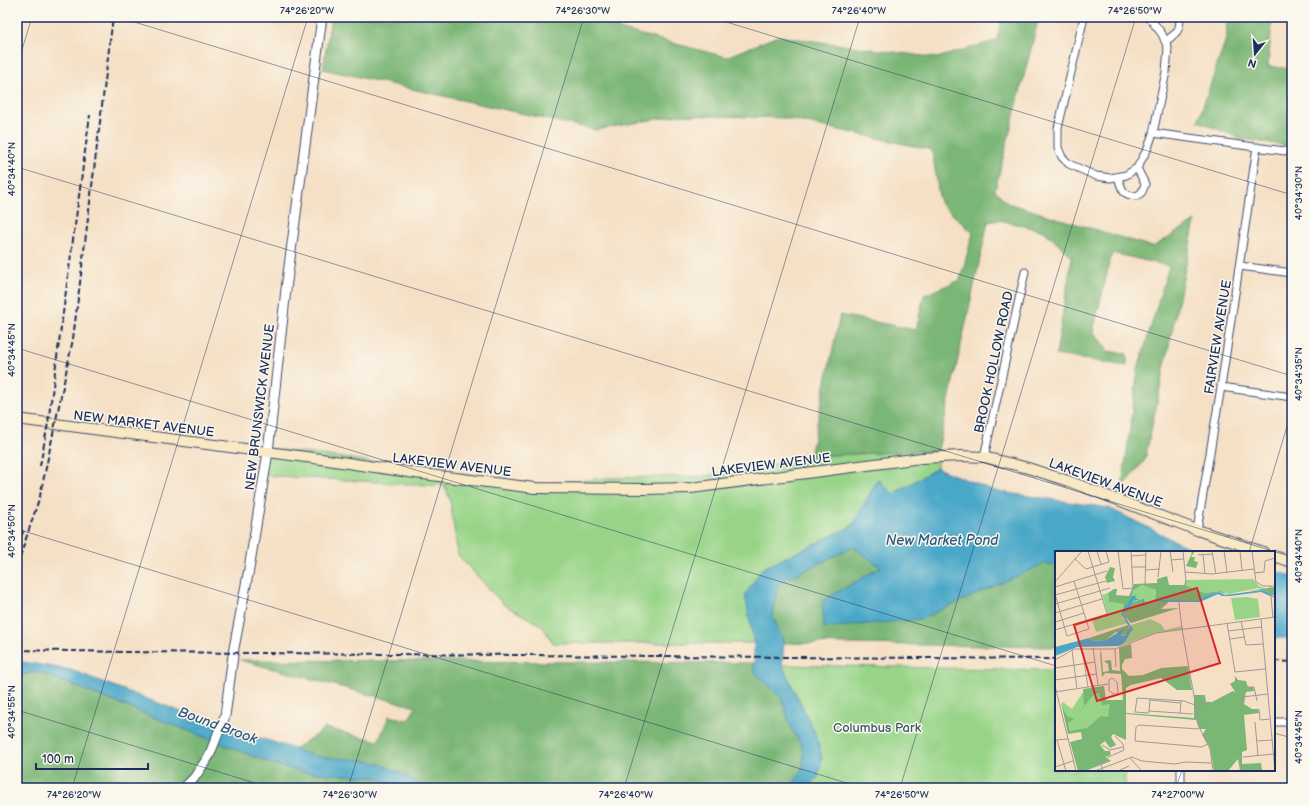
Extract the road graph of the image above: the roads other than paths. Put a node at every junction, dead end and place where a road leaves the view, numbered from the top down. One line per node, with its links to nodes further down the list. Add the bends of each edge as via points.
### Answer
1 (322, 17): 18 (street, NEW BRUNSWICK AVENUE, via 286,289)
2 (1084, 17): 11 (street, via 1058,128 1058,148 1062,157 1077,168 1096,176)
3 (1160, 17): 5 (street)
4 (1179, 17): 6 (street, via 1181,24 1176,33)
5 (1149, 19): 6 (street)
6 (1166, 41): 7 (street, via 1168,61)
7 (1153, 133): 8 (street); 10 (street)
8 (1258, 147): 9 (street); 12 (street, FAIRVIEW AVENUE)
9 (1292, 152)
10 (1137, 168): 11 (street); 11 (street, via 1145,184 1137,196 1123,192)
11 (1118, 177)
12 (1240, 266): 14 (street); 15 (street, FAIRVIEW AVENUE)
13 (1025, 272): 19 (street, BROOK HOLLOW ROAD)
14 (1292, 273)
15 (1222, 387): 16 (street); 20 (street, FAIRVIEW AVENUE)
16 (1292, 397)
17 (17, 419): 18 (main road, NEW MARKET AVENUE)
18 (268, 452): 19 (main road, LAKEVIEW AVENUE, via 535,488 644,490 691,488 921,458); 27 (street, NEW BRUNSWICK AVENUE, via 224,716 209,756)
19 (984, 458): 20 (main road, LAKEVIEW AVENUE, via 1068,481)
20 (1197, 530): 21 (main road, LAKEVIEW AVENUE)
21 (1260, 551)
22 (1275, 556): 23 (main road)
23 (1292, 562)
24 (1275, 722): 25 (street)
25 (1292, 722)
26 (1181, 771): 28 (street)
27 (184, 788)
28 (1181, 788)

